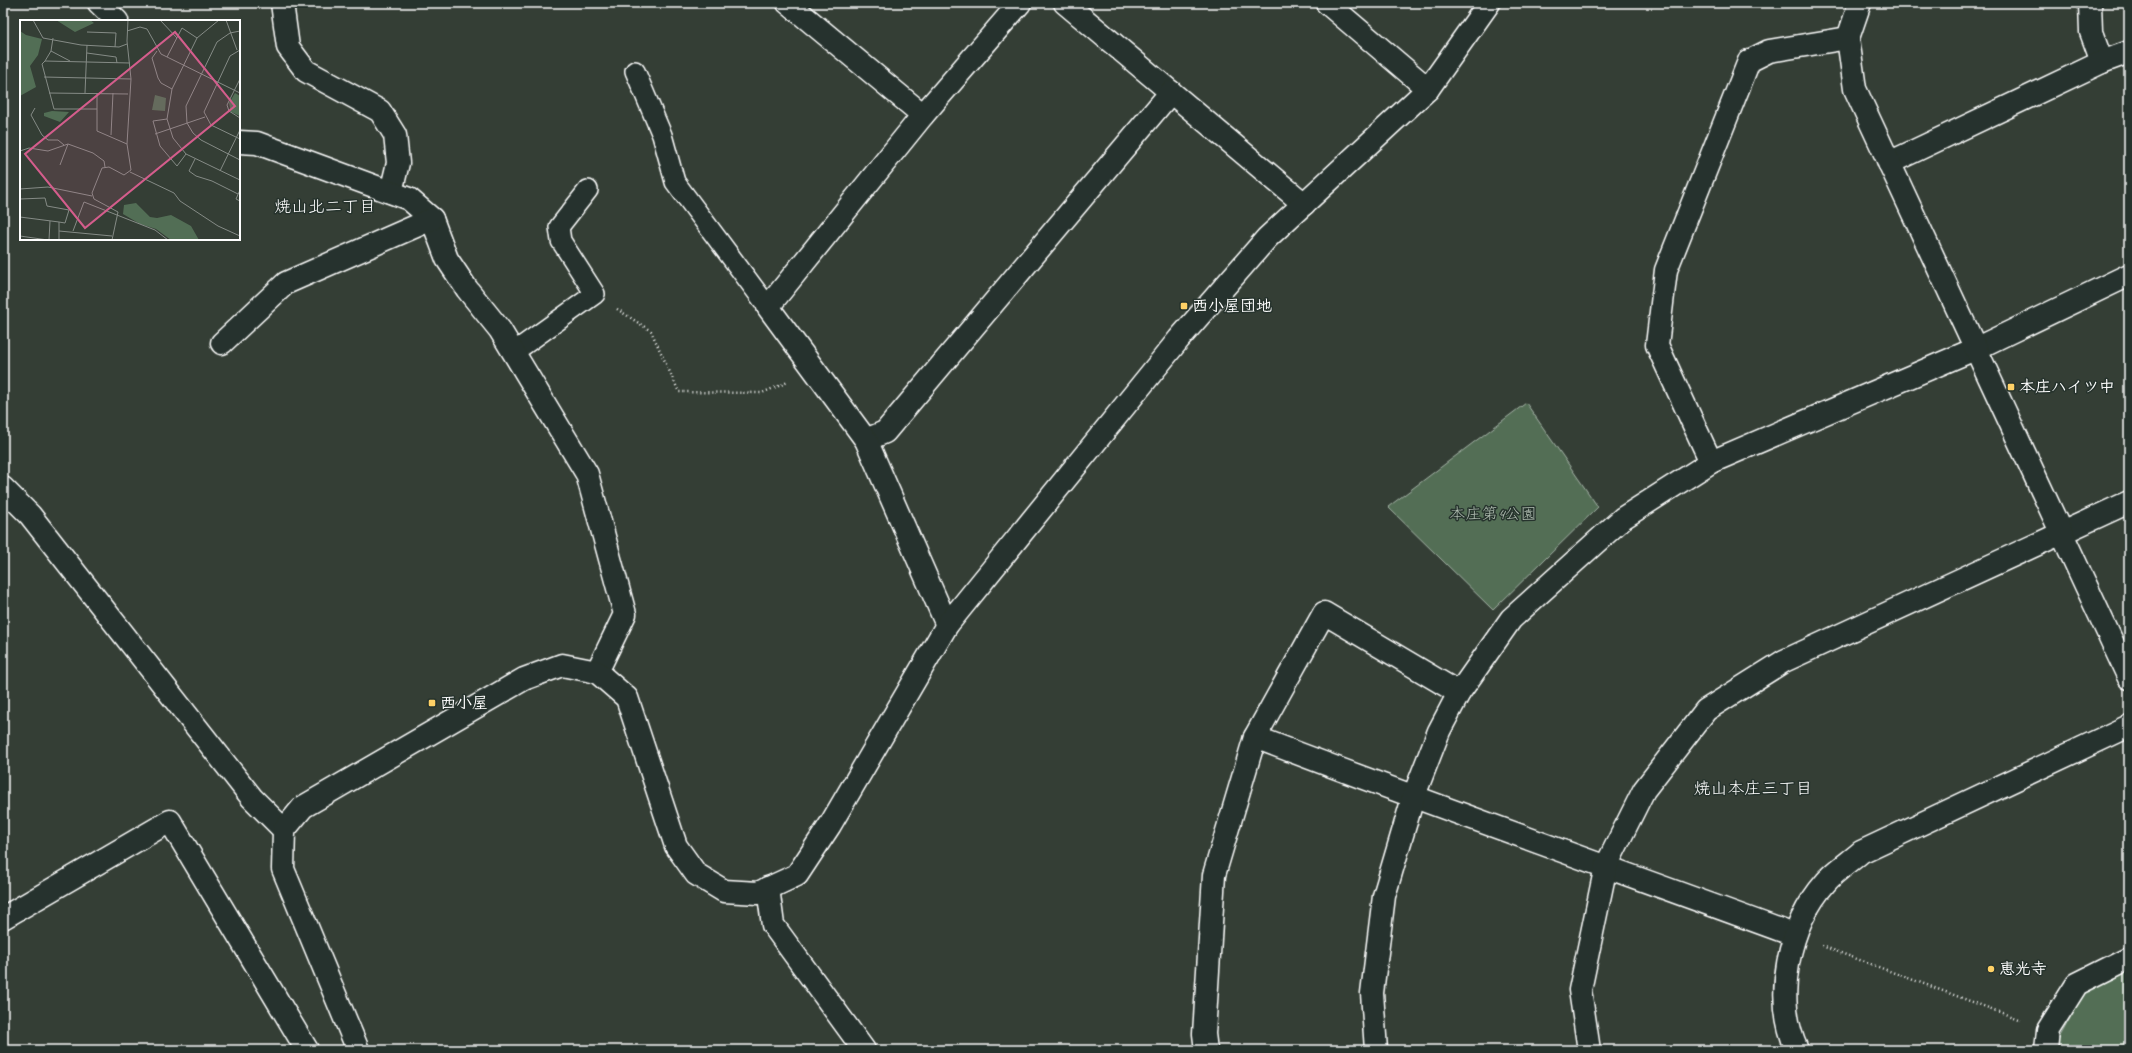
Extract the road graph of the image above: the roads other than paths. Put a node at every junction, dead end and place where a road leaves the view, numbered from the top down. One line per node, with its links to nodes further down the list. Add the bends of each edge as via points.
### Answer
1 (99, 3): 10 (street)
2 (282, 3): 21 (street, via 288,47 306,71 380,111 395,135 398,162)
3 (788, 3): 17 (street)
4 (1020, 3): 17 (street)
5 (1065, 3): 16 (street)
6 (1327, 3): 15 (street)
7 (1489, 3): 15 (street)
8 (1860, 3): 11 (street)
9 (2090, 3): 13 (street, via 2091,32)
10 (116, 20)
11 (1848, 38): 19 (street, via 1855,89); 30 (street, via 1769,52 1749,61 1666,270 1657,344)
12 (2129, 52): 13 (street)
13 (2102, 62): 19 (street)
14 (635, 71): 25 (lane, via 662,135 675,182)
15 (1428, 89): 22 (street)
16 (1171, 92): 22 (street); 29 (street, via 885,432)
17 (923, 115): 25 (street)
18 (240, 142): 21 (street, via 256,143)
19 (1889, 163): 27 (street)
20 (588, 190): 28 (lane, via 559,227 561,241 595,294)
21 (391, 192): 23 (street, via 409,199)
22 (1304, 204): 34 (street, via 1267,238 1179,339)
23 (432, 219): 26 (street, via 286,283); 28 (street, via 447,259)
24 (2129, 276): 27 (street)
25 (768, 307): 29 (street)
26 (222, 343)
27 (1975, 349): 30 (street); 33 (street)
28 (514, 352): 35 (street, via 587,474 623,606 625,614)
29 (866, 440): 34 (street)
30 (1711, 462): 37 (street, via 1623,518 1511,618)
31 (3, 488): 41 (street, via 30,515 252,798)
32 (2129, 502): 33 (street)
33 (2062, 534): 36 (street); 42 (street, via 1784,661 1706,710 1644,790)
34 (947, 625): 43 (street, via 830,825 796,875)
35 (597, 672): 41 (street, via 562,665 524,678 303,807); 43 (street, via 627,698 676,846 696,874 724,891 758,893)
36 (2129, 678)
37 (1459, 693): 39 (street, via 1324,613); 40 (street, via 1439,731)
38 (2129, 726): 45 (street, via 1861,852 1826,882)
39 (1255, 737): 40 (street); 51 (street, via 1214,875 1204,1034)
40 (1413, 798): 42 (street); 52 (street, via 1384,896 1372,993)
41 (284, 830): 49 (street, via 283,869)
42 (1606, 866): 45 (street); 53 (street, via 1580,990)
43 (768, 888): 50 (street, via 773,925)
44 (3, 918): 48 (street, via 170,821)
45 (1794, 935): 54 (street, via 1788,960 1786,1004)
46 (2129, 958): 47 (street, via 2077,984)
47 (2047, 1040)
48 (307, 1050)
49 (358, 1050)
50 (864, 1050)
51 (1206, 1050)
52 (1376, 1050)
53 (1589, 1050)
54 (1797, 1050)

